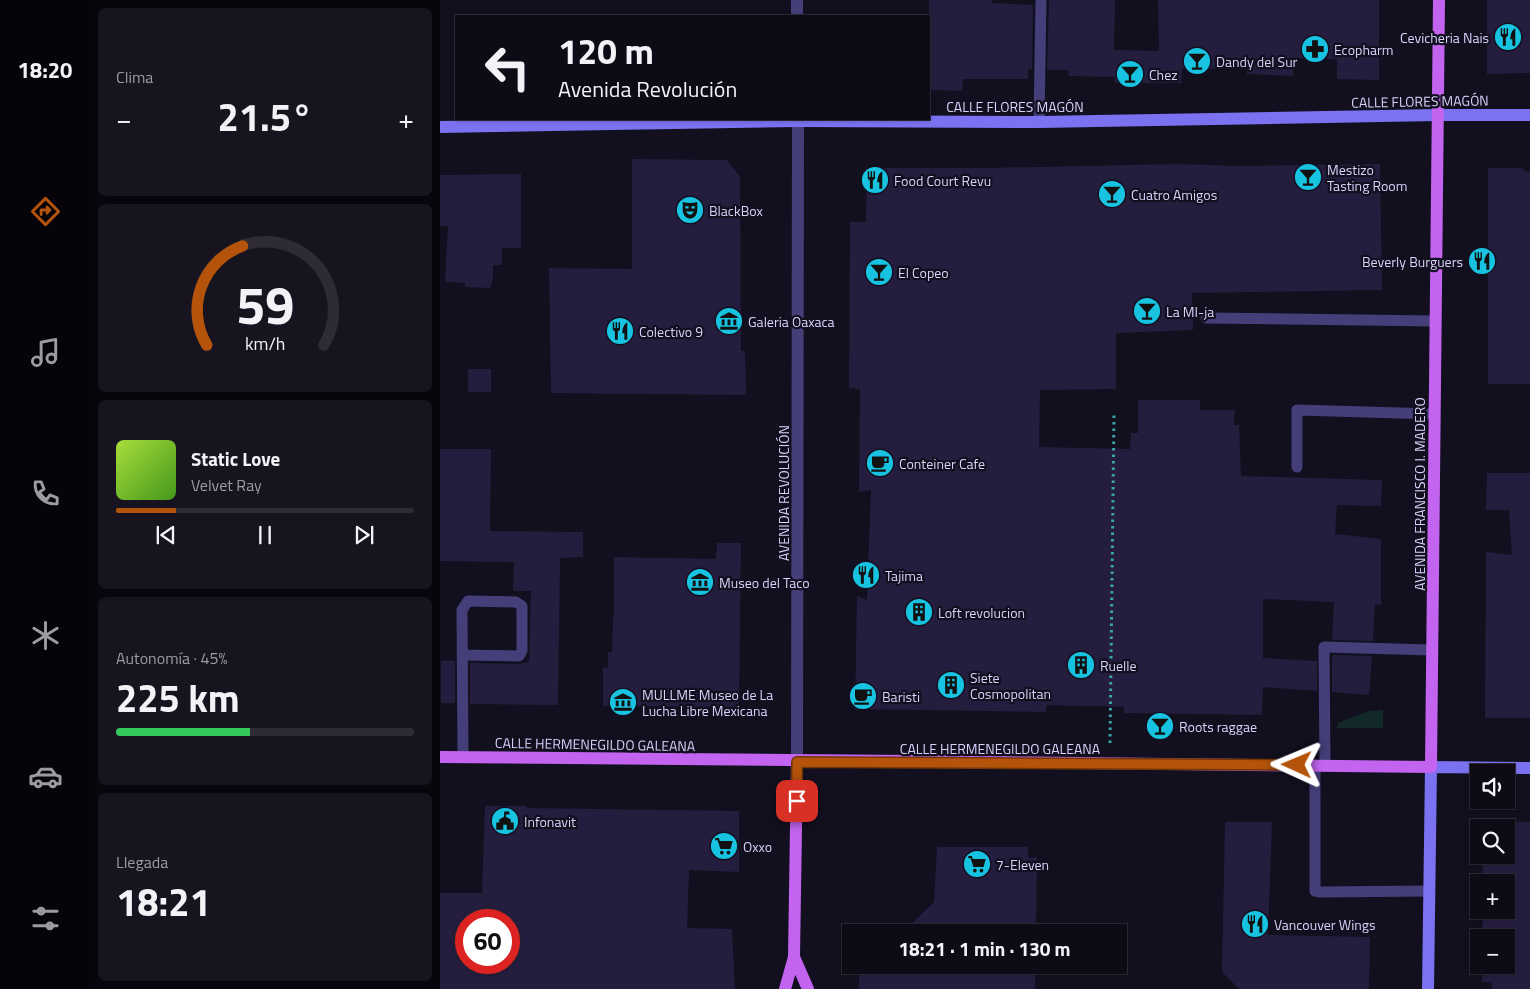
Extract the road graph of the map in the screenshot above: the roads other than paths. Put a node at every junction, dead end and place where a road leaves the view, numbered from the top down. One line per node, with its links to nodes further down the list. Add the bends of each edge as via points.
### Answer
1 (797, 0): 4 (street)
2 (1041, 0): 8 (lane)
3 (1439, 0): 5 (main road, AVENIDA FRANCISCO I. MADERO)
4 (797, 15)
5 (1438, 115): 6 (street, CALLE FLORES MAGÓN); 8 (street, CALLE FLORES MAGÓN); 11 (main road, AVENIDA FRANCISCO I. MADERO)
6 (1530, 115)
7 (798, 120): 8 (street, CALLE FLORES MAGÓN); 9 (street, CALLE FLORES MAGÓN); 18 (street, AVENIDA REVOLUCIÓN)
8 (1039, 122)
9 (440, 127)
10 (1206, 318): 11 (lane)
11 (1435, 321): 12 (main road, AVENIDA FRANCISCO I. MADERO)
12 (1434, 414): 13 (lane, via 1297,410); 14 (main road, AVENIDA FRANCISCO I. MADERO)
13 (1297, 467)
14 (1432, 650): 19 (lane, via 1324,647); 20 (main road, AVENIDA FRANCISCO I. MADERO)
15 (462, 655): 15 (lane, via 462,610 468,601 516,602 522,606 522,651 519,656); 17 (lane)
16 (440, 757): 17 (main road, CALLE HERMENEGILDO GALEANA)
17 (463, 758): 18 (main road, CALLE HERMENEGILDO GALEANA)
18 (797, 762): 19 (main road, CALLE HERMENEGILDO GALEANA); 23 (main road, AVENIDA REVOLUCIÓN)
19 (1320, 766): 20 (main road, CALLE HERMENEGILDO GALEANA); 22 (lane, via 1314,890)
20 (1431, 767): 21 (street, CALLE HERMENEGILDO GALEANA); 22 (street, AVENIDA FRANCISCO I. MADERO)
21 (1530, 768)
22 (1429, 891): 26 (street, AVENIDA FRANCISCO I. MADERO)
23 (794, 957): 24 (main road, AVENIDA REVOLUCIÓN); 25 (main road, AVENIDA REVOLUCIÓN)
24 (785, 989)
25 (808, 989)
26 (1428, 989)

